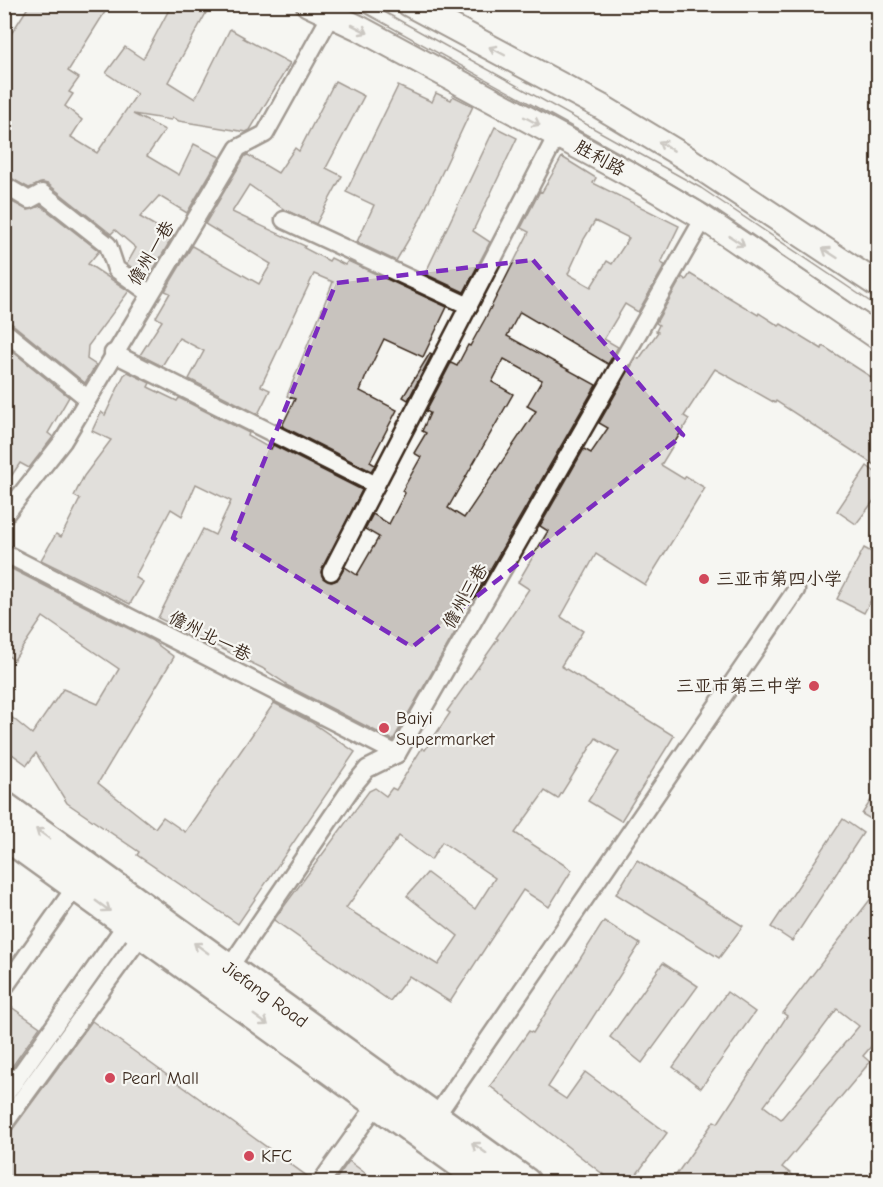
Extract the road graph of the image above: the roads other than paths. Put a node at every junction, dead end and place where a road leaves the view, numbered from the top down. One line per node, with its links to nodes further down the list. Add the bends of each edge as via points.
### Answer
1 (308, 4): 3 (main road, 胜利路)
2 (409, 4): 8 (main road, one-way to 2, via 618,117)
3 (331, 15): 4 (main road, 胜利路, one-way to 4); 9 (street, 儋州一巷, via 265,134 238,148)
4 (557, 135): 6 (main road, 胜利路); 10 (street)
5 (4, 185): 9 (street, via 29,200 42,193 108,245 116,270)
6 (704, 218): 12 (main road, 胜利路, one-way to 12); 20 (street, 儋州三巷)
7 (284, 220): 10 (street)
8 (879, 285)
9 (150, 293): 13 (street, 儋州一巷)
10 (469, 306): 15 (street)
11 (4, 331): 14 (street)
12 (879, 337)
13 (114, 353): 14 (street, 儋州一巷); 15 (street)
14 (87, 398): 16 (street, 儋州一巷, via 63,441)
15 (376, 485): 18 (street)
16 (4, 516)
17 (4, 553): 20 (street, 儋州北一巷)
18 (331, 572)
19 (796, 590): 29 (street)
20 (397, 754): 25 (street, via 367,769 352,786)
21 (4, 806): 25 (main road, Jiefang Road, one-way to 21)
22 (4, 835): 23 (main road, Jiefang Road)
23 (76, 886): 24 (main road, Jiefang Road, one-way to 24); 26 (street)
24 (134, 929): 27 (street); 28 (main road, Jiefang Road, one-way to 28); 30 (street)
25 (228, 968): 29 (main road, Jiefang Road)
26 (4, 988)
27 (4, 1096)
28 (377, 1104): 31 (street); 32 (main road, Jiefang Road)
29 (436, 1116): 33 (main road, Jiefang Road, one-way to 29)
30 (4, 1124)
31 (321, 1182)
32 (485, 1182)
33 (526, 1182)

